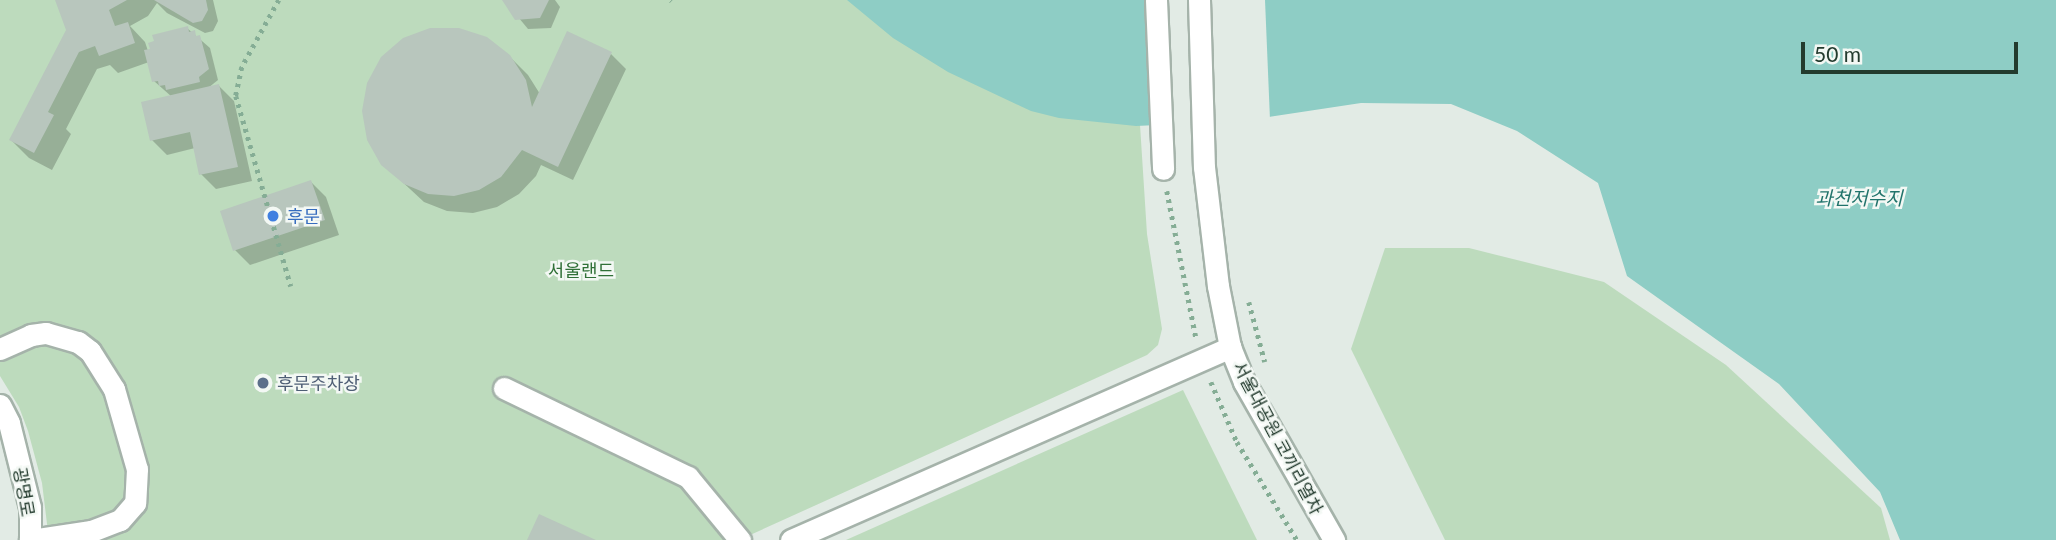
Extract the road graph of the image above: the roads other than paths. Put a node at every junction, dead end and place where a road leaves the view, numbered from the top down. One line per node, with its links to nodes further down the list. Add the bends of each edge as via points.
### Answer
1 (1156, 0): 3 (street)
2 (1199, 0): 4 (street, 서울대공원 코끼리열차, via 1204,167)
3 (1163, 169)
4 (1230, 347): 10 (street); 11 (street, 서울대공원 코끼리열차, via 1244,382)
5 (0, 349): 8 (street, via 31,335 46,334 70,339 90,351 114,389 137,469 135,503 120,520 91,531)
6 (504, 388): 9 (street, via 688,477)
7 (0, 405): 8 (street, 광명로, via 9,423 30,507)
8 (30, 540)
9 (740, 540)
10 (790, 540)
11 (1334, 540)

